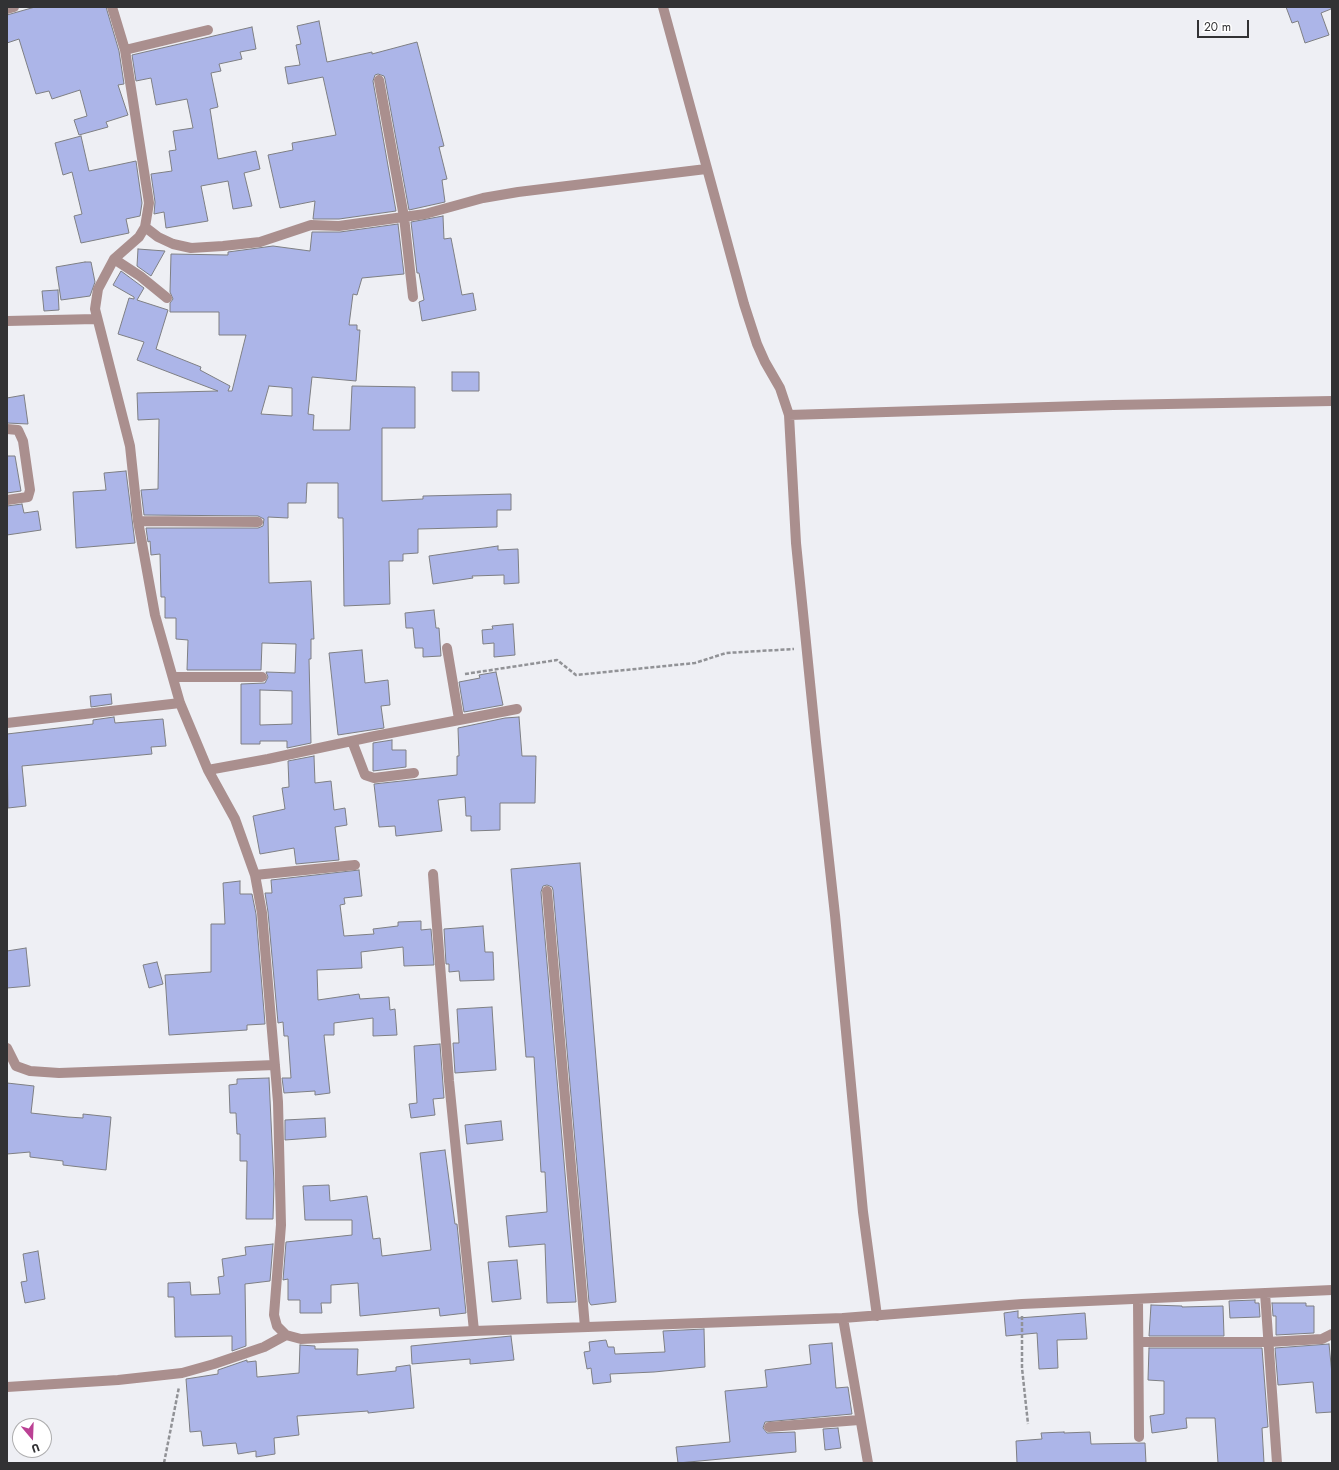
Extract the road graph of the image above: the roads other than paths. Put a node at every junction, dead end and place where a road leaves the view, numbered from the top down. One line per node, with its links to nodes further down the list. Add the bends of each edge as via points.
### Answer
1 (14, 7): 4 (street)
2 (112, 7): 6 (street)
3 (664, 7): 8 (street)
4 (7, 9)
5 (208, 30): 6 (street)
6 (125, 50): 10 (street, via 148,203)
7 (379, 80): 9 (street)
8 (706, 169): 9 (street, via 511,193); 17 (street, via 757,344 780,388)
9 (404, 217): 10 (street, via 339,226 311,225 260,242 191,248 164,241); 12 (street)
10 (145, 227): 11 (street, via 139,237)
11 (114, 259): 13 (street); 14 (street, via 98,289)
12 (413, 297)
13 (167, 298)
14 (96, 319): 15 (street); 20 (street, via 130,446)
15 (7, 321)
16 (1332, 401): 17 (street)
17 (789, 415): 41 (street, via 796,543 806,649 835,916 862,1212)
18 (7, 429): 19 (street, via 18,430 23,441 30,490 28,497)
19 (7, 500)
20 (138, 521): 21 (street); 23 (street, via 155,615)
21 (258, 522)
22 (447, 648): 27 (street)
23 (173, 677): 24 (street); 25 (street)
24 (262, 677)
25 (180, 703): 28 (street); 30 (street)
26 (517, 709): 27 (street)
27 (459, 719): 29 (street)
28 (7, 722)
29 (352, 741): 30 (street); 31 (street, via 365,775 374,778)
30 (208, 770): 34 (street, via 235,819)
31 (414, 773)
32 (355, 865): 34 (street)
33 (433, 874): 44 (street, via 449,1081)
34 (255, 875): 37 (street, via 262,913)
35 (547, 891): 43 (street)
36 (7, 1048): 37 (street, via 16,1066 30,1071 59,1073)
37 (275, 1065): 46 (street, via 281,1225 274,1315 277,1326)
38 (1332, 1290): 39 (street)
39 (1265, 1293): 40 (street); 48 (street)
40 (1138, 1300): 41 (street, via 1022,1304); 47 (street)
41 (877, 1316): 42 (street)
42 (843, 1318): 43 (street); 50 (street)
43 (585, 1327): 44 (street)
44 (474, 1331): 46 (street, via 302,1339)
45 (1332, 1334): 48 (street, via 1322,1339)
46 (286, 1335): 49 (street, via 264,1347 182,1373)
47 (1139, 1342): 48 (street); 52 (street)
48 (1268, 1342): 54 (street)
49 (7, 1387)
50 (859, 1420): 51 (street); 53 (street)
51 (769, 1427)
52 (1139, 1437)
53 (868, 1463)
54 (1277, 1463)

